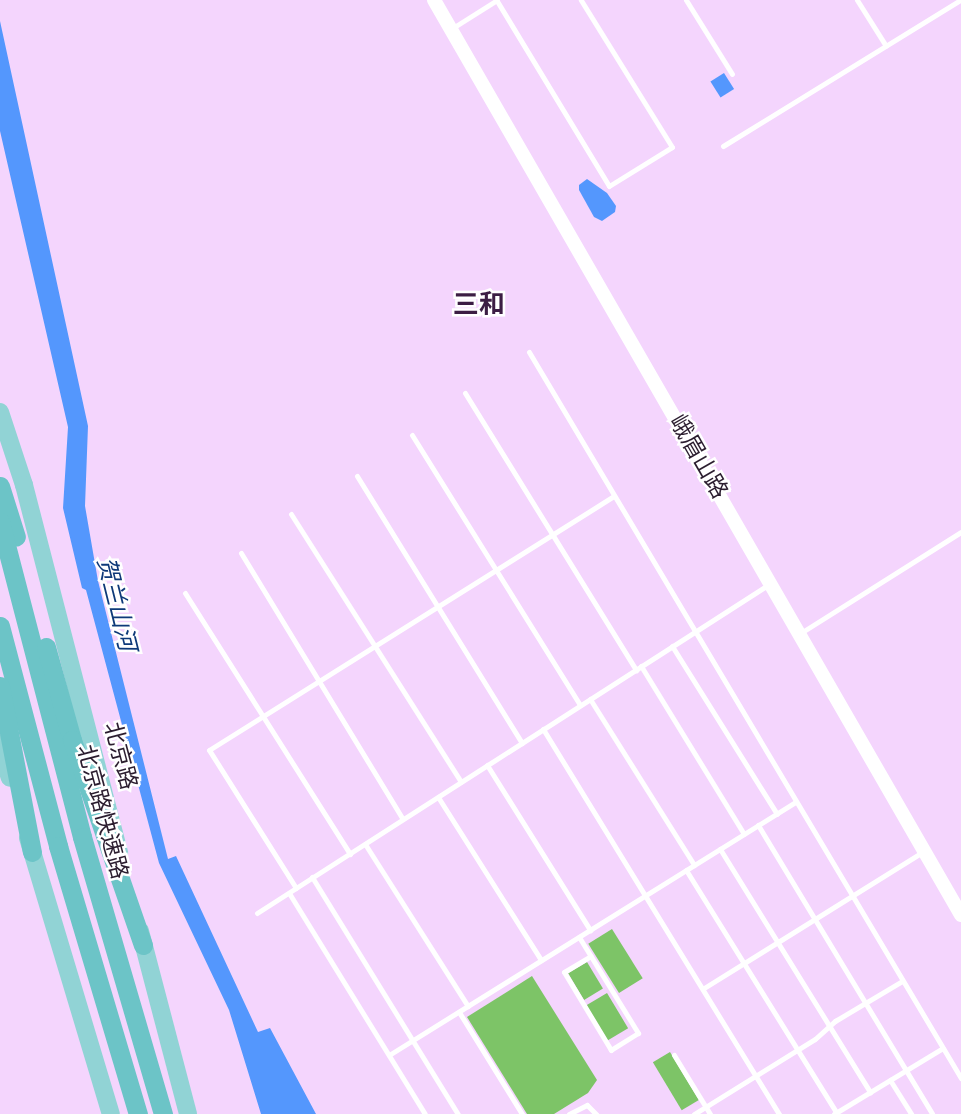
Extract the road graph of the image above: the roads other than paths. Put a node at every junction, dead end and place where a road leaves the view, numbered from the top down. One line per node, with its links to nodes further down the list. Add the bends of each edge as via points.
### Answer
1 (434, 0): 7 (street, 峨眉山路)
2 (497, 0): 3 (lane, via 609,186 672,147); 7 (lane)
3 (581, 0)
4 (686, 0): 9 (lane)
5 (857, 0): 8 (lane)
6 (960, 0): 8 (lane)
7 (451, 29): 24 (street, 峨眉山路)
8 (886, 46): 10 (lane)
9 (733, 74)
10 (723, 146)
11 (529, 352): 17 (lane)
12 (464, 393): 21 (lane)
13 (0, 412): 67 (main road, 北京路, via 24,485)
14 (412, 435): 23 (lane)
15 (357, 476): 26 (lane)
16 (0, 486): 67 (highway, via 72,740)
17 (614, 496): 21 (lane); 28 (lane)
18 (291, 514): 30 (lane)
19 (0, 522): 90 (highway, 北京路快速路, via 82,837)
20 (961, 532): 29 (lane)
21 (553, 536): 23 (lane); 32 (lane)
22 (241, 553): 33 (lane)
23 (497, 570): 26 (lane); 36 (lane)
24 (770, 583): 28 (lane); 29 (street, 峨眉山路)
25 (185, 593): 37 (lane)
26 (438, 607): 30 (lane); 39 (lane)
27 (0, 626): 89 (highway, via 58,846)
28 (694, 633): 31 (lane); 44 (lane)
29 (799, 634): 51 (street, 峨眉山路)
30 (375, 646): 33 (lane); 42 (lane)
31 (672, 646): 32 (lane); 45 (lane)
32 (638, 668): 35 (lane); 48 (lane)
33 (319, 682): 37 (lane); 46 (lane)
34 (0, 686): 52 (highway)
35 (590, 699): 36 (lane); 54 (lane)
36 (580, 705): 38 (lane)
37 (263, 717): 53 (lane); 57 (lane, via 209,750)
38 (544, 729): 39 (lane); 59 (lane)
39 (522, 743): 41 (lane)
40 (0, 744): 52 (main road)
41 (487, 765): 42 (lane); 64 (lane)
42 (461, 782): 43 (lane)
43 (438, 797): 46 (lane); 69 (lane)
44 (795, 803): 45 (lane); 60 (lane)
45 (777, 814): 47 (lane)
46 (403, 819): 49 (lane)
47 (758, 825): 48 (lane); 63 (lane)
48 (744, 834): 50 (lane)
49 (365, 844): 53 (lane); 74 (lane)
50 (720, 849): 54 (lane); 66 (lane)
51 (924, 851): 60 (lane); 62 (street, 峨眉山路)
52 (32, 852): 88 (main road)
53 (350, 853): 56 (lane)
54 (694, 865): 55 (lane)
55 (686, 870): 59 (lane); 70 (lane)
56 (312, 877): 57 (lane); 77 (lane)
57 (296, 888): 58 (lane)
58 (289, 892): 61 (lane); 80 (lane)
59 (646, 895): 64 (lane); 72 (lane)
60 (852, 896): 63 (lane); 71 (lane)
61 (257, 913)
62 (961, 915)
63 (816, 919): 66 (lane); 73 (lane)
64 (590, 930): 65 (lane)
65 (579, 937): 68 (lane); 69 (lane)
66 (778, 942): 70 (lane); 76 (lane)
67 (143, 945): 91 (main road, 北京路)
68 (590, 956): 68 (lane, via 564,972 611,1050 638,1033)
69 (541, 960): 74 (lane)
70 (744, 962): 72 (lane); 79 (lane)
71 (902, 981): 73 (lane); 78 (lane)
72 (704, 988): 83 (lane)
73 (866, 1003): 76 (lane); 82 (lane)
74 (468, 1006): 75 (lane)
75 (458, 1012): 77 (lane); 94 (lane)
76 (830, 1026): 79 (lane); 86 (lane)
77 (412, 1040): 80 (lane); 93 (lane)
78 (943, 1048): 82 (lane); 84 (lane)
79 (797, 1050): 83 (lane); 100 (lane)
80 (389, 1055): 92 (lane)
81 (674, 1055): 87 (lane)
82 (906, 1070): 85 (lane); 102 (lane)
83 (757, 1076): 87 (lane); 99 (lane)
84 (961, 1078)
85 (890, 1080): 86 (lane); 101 (lane)
86 (870, 1092): 100 (lane)
87 (706, 1107): 97 (lane); 98 (lane)
88 (111, 1114)
89 (138, 1114)
90 (163, 1114)
91 (188, 1114)
92 (425, 1114)
93 (458, 1114)
94 (522, 1114)
95 (569, 1114): 96 (lane, via 587,1105)
96 (596, 1114)
97 (694, 1114)
98 (710, 1114)
99 (779, 1114)
100 (836, 1114)
101 (911, 1114)
102 (932, 1114)

